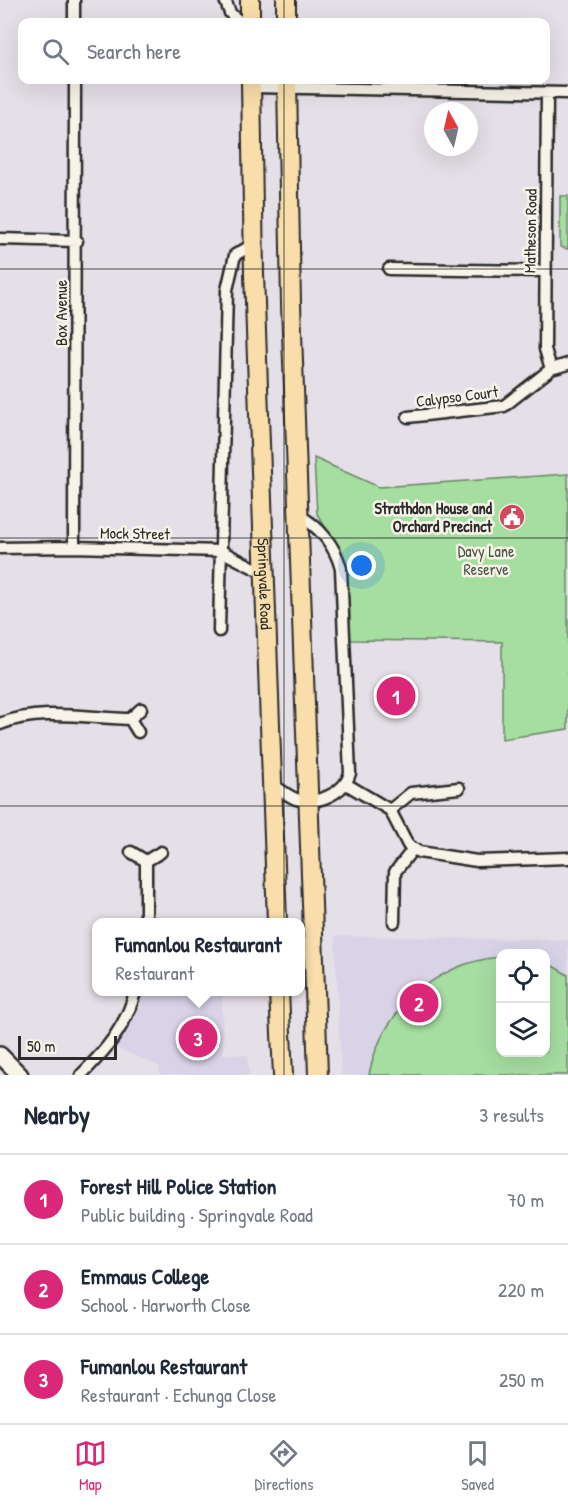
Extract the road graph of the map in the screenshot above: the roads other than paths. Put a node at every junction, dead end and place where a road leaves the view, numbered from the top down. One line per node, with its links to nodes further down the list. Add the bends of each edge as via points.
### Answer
1 (74, 0): 5 (street)
2 (225, 0): 6 (street)
3 (250, 0): 7 (highway)
4 (286, 0): 8 (highway)
5 (74, 18)
6 (236, 18)
7 (250, 18)
8 (286, 18)
9 (75, 84): 15 (street, Box Avenue)
10 (251, 84): 16 (highway, Springvale Road)
11 (287, 84): 12 (street); 22 (highway)
12 (547, 93): 13 (street); 18 (street, Matheson Road)
13 (568, 93)
14 (0, 239): 15 (street)
15 (77, 241): 23 (street, Box Avenue)
16 (254, 244): 25 (street, via 235,255 227,290); 26 (highway, Springvale Road)
17 (389, 269): 18 (street)
18 (545, 272): 20 (street, Matheson Road, via 545,350)
19 (568, 364): 20 (street, Calypso Court)
20 (551, 369): 21 (street, Calypso Court, via 504,406)
21 (408, 417)
22 (298, 515): 32 (street, via 313,523 332,545 341,569 351,765); 35 (highway)
23 (74, 547): 24 (street, Mock Street); 25 (street, Mock Street)
24 (0, 548)
25 (221, 551): 26 (street, Mock Street); 27 (street)
26 (264, 573): 33 (highway, Springvale Road)
27 (219, 631)
28 (141, 709): 29 (street)
29 (130, 719): 30 (street, via 35,716 16,717); 31 (street)
30 (0, 724)
31 (138, 732)
32 (346, 784): 35 (street, via 327,797); 36 (street)
33 (272, 785): 35 (street, via 295,799); 43 (highway, Springvale Road)
34 (459, 788): 36 (street, via 411,793)
35 (308, 801): 51 (highway)
36 (390, 810): 37 (street)
37 (413, 849): 40 (street, via 477,861); 44 (street, via 395,872)
38 (132, 852): 41 (street)
39 (161, 852): 41 (street)
40 (568, 858)
41 (146, 861): 42 (street)
42 (146, 918)
43 (277, 918)
44 (394, 922)
45 (134, 996): 49 (street, via 109,1047)
46 (279, 996): 50 (highway)
47 (0, 1055): 48 (main road)
48 (20, 1075)
49 (81, 1075)
50 (283, 1075)
51 (318, 1075)

